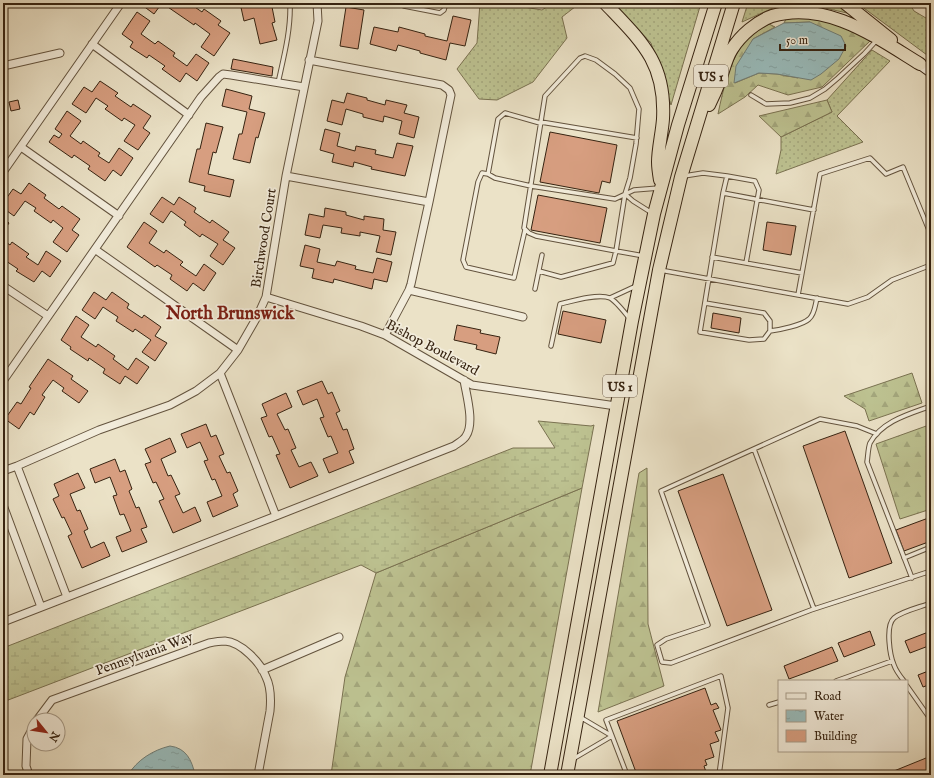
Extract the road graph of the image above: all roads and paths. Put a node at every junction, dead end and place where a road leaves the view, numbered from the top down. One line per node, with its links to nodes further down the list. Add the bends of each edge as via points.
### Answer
1 (121, 3): 11 (street)
2 (290, 3): 17 (lane, via 286,47)
3 (317, 3): 13 (street, Birchwood Court, via 318,21)
4 (396, 3): 5 (lane, via 440,13)
5 (446, 3)
6 (605, 3): 31 (highway, via 642,43 658,71 663,105 658,160)
7 (716, 3): 31 (highway, US 1)
8 (734, 3): 24 (highway, US 1)
9 (845, 3): 14 (highway)
10 (878, 38): 14 (highway); 19 (lane, via 838,78 810,98 790,103 766,104); 24 (highway, via 844,20 812,11 787,12 762,21 743,36 730,54)
11 (92, 44): 20 (street); 23 (street)
12 (60, 53): 15 (street)
13 (310, 60): 18 (street, Birchwood Court); 35 (street, via 442,85 449,90 450,104)
14 (920, 64): 16 (main road)
15 (3, 66)
16 (931, 72)
17 (278, 83): 18 (street); 20 (street, via 223,74 201,97)
18 (304, 87): 27 (street, Birchwood Court)
19 (752, 95)
20 (189, 115): 38 (street)
21 (541, 122): 22 (lane); 22 (lane, via 545,96 580,58 585,56 606,66 630,88 639,109); 26 (lane, via 505,114 498,120); 30 (lane)
22 (636, 138): 32 (lane)
23 (20, 147): 25 (street); 38 (street)
24 (689, 150): 29 (highway, US 1)
25 (3, 172)
26 (488, 174): 30 (lane); 39 (lane, via 482,173 478,182 463,260 466,267 514,278)
27 (286, 176): 35 (street); 57 (street, Birchwood Court)
28 (727, 176): 29 (lane, via 703,173); 33 (lane); 34 (lane, via 755,181 759,190)
29 (681, 177): 48 (highway, US 1)
30 (531, 186): 32 (lane, via 615,199); 39 (lane)
31 (660, 188): 32 (lane, via 634,190); 37 (highway, US 1)
32 (625, 194): 37 (lane, via 633,202); 42 (lane)
33 (723, 194): 34 (lane); 45 (lane)
34 (757, 200): 36 (lane); 46 (lane)
35 (429, 202): 55 (street)
36 (814, 210): 40 (lane, via 820,174 870,158 886,174 904,167); 50 (lane)
37 (654, 214): 44 (highway, US 1)
38 (119, 216): 41 (street)
39 (525, 230): 42 (lane, via 536,236)
40 (931, 235)
41 (96, 250): 61 (street); 67 (street)
42 (616, 251): 44 (lane); 49 (lane, via 613,263 561,276)
43 (542, 254): 49 (lane)
44 (645, 256): 52 (highway, US 1)
45 (712, 257): 46 (lane); 51 (lane)
46 (746, 263): 50 (lane)
47 (931, 265): 59 (lane, via 892,280 868,297 848,304)
48 (659, 270): 51 (lane); 97 (highway, US 1)
49 (539, 271): 54 (lane)
50 (802, 272): 56 (lane)
51 (709, 280): 56 (lane); 60 (lane)
52 (639, 285): 58 (lane); 63 (highway, US 1)
53 (3, 286): 61 (street)
54 (535, 289)
55 (409, 290): 62 (street); 65 (street)
56 (798, 295): 59 (lane)
57 (266, 297): 65 (street, Bishop Boulevard); 67 (street, Birchwood Court)
58 (610, 298): 63 (lane); 66 (lane, via 582,299 560,304)
59 (817, 298): 64 (lane, via 809,320 782,330)
60 (705, 303): 64 (lane, via 764,313 770,321); 64 (lane, via 700,332 749,340 764,339)
61 (48, 316): 69 (street)
62 (523, 317)
63 (632, 321): 71 (highway, US 1)
64 (770, 331)
65 (385, 334): 70 (street, Bishop Boulevard)
66 (551, 346)
67 (238, 350): 68 (street, Birchwood Court)
68 (220, 373): 75 (street, Birchwood Court, via 196,391 170,405 99,430); 78 (street)
69 (3, 380)
70 (464, 380): 71 (street, Bishop Boulevard, via 472,385); 78 (street, via 470,420 468,432 459,442)
71 (616, 406): 104 (highway, US 1)
72 (931, 406): 73 (lane, via 898,418)
73 (876, 434): 74 (lane, via 857,426 820,419); 80 (lane, via 870,445 867,462)
74 (754, 449): 86 (lane); 86 (lane, via 661,491 708,625 666,639 657,645 662,662 671,663)
75 (18, 466): 76 (street, Birchwood Court); 83 (street)
76 (3, 471)
77 (3, 505): 85 (street)
78 (276, 516): 83 (street)
79 (931, 547): 80 (lane)
80 (904, 558): 82 (lane)
81 (931, 571): 82 (lane)
82 (912, 578): 86 (lane)
83 (67, 597): 85 (street)
84 (931, 603): 89 (lane, via 891,621 889,630)
85 (41, 606): 87 (street)
86 (814, 609)
87 (3, 622)
88 (339, 637): 90 (street)
89 (892, 661): 91 (lane); 92 (lane)
90 (262, 670): 96 (street, Pennsylvania Way, via 241,647 225,641 210,643 52,700); 103 (street, Pennsylvania Way, via 268,683 271,702)
91 (839, 680)
92 (903, 680)
93 (908, 687): 98 (lane)
94 (778, 702): 95 (lane)
95 (769, 705)
96 (43, 712)
97 (578, 716): 99 (lane); 101 (highway, US 1)
98 (931, 720)
99 (612, 736): 101 (lane); 106 (lane); 107 (lane, via 606,720 721,676 728,708)
100 (27, 752): 102 (street, via 26,766)
101 (570, 761): 105 (highway, US 1)
102 (29, 775)
103 (258, 775)
104 (550, 775)
105 (567, 775)
106 (627, 775)
107 (719, 775)

